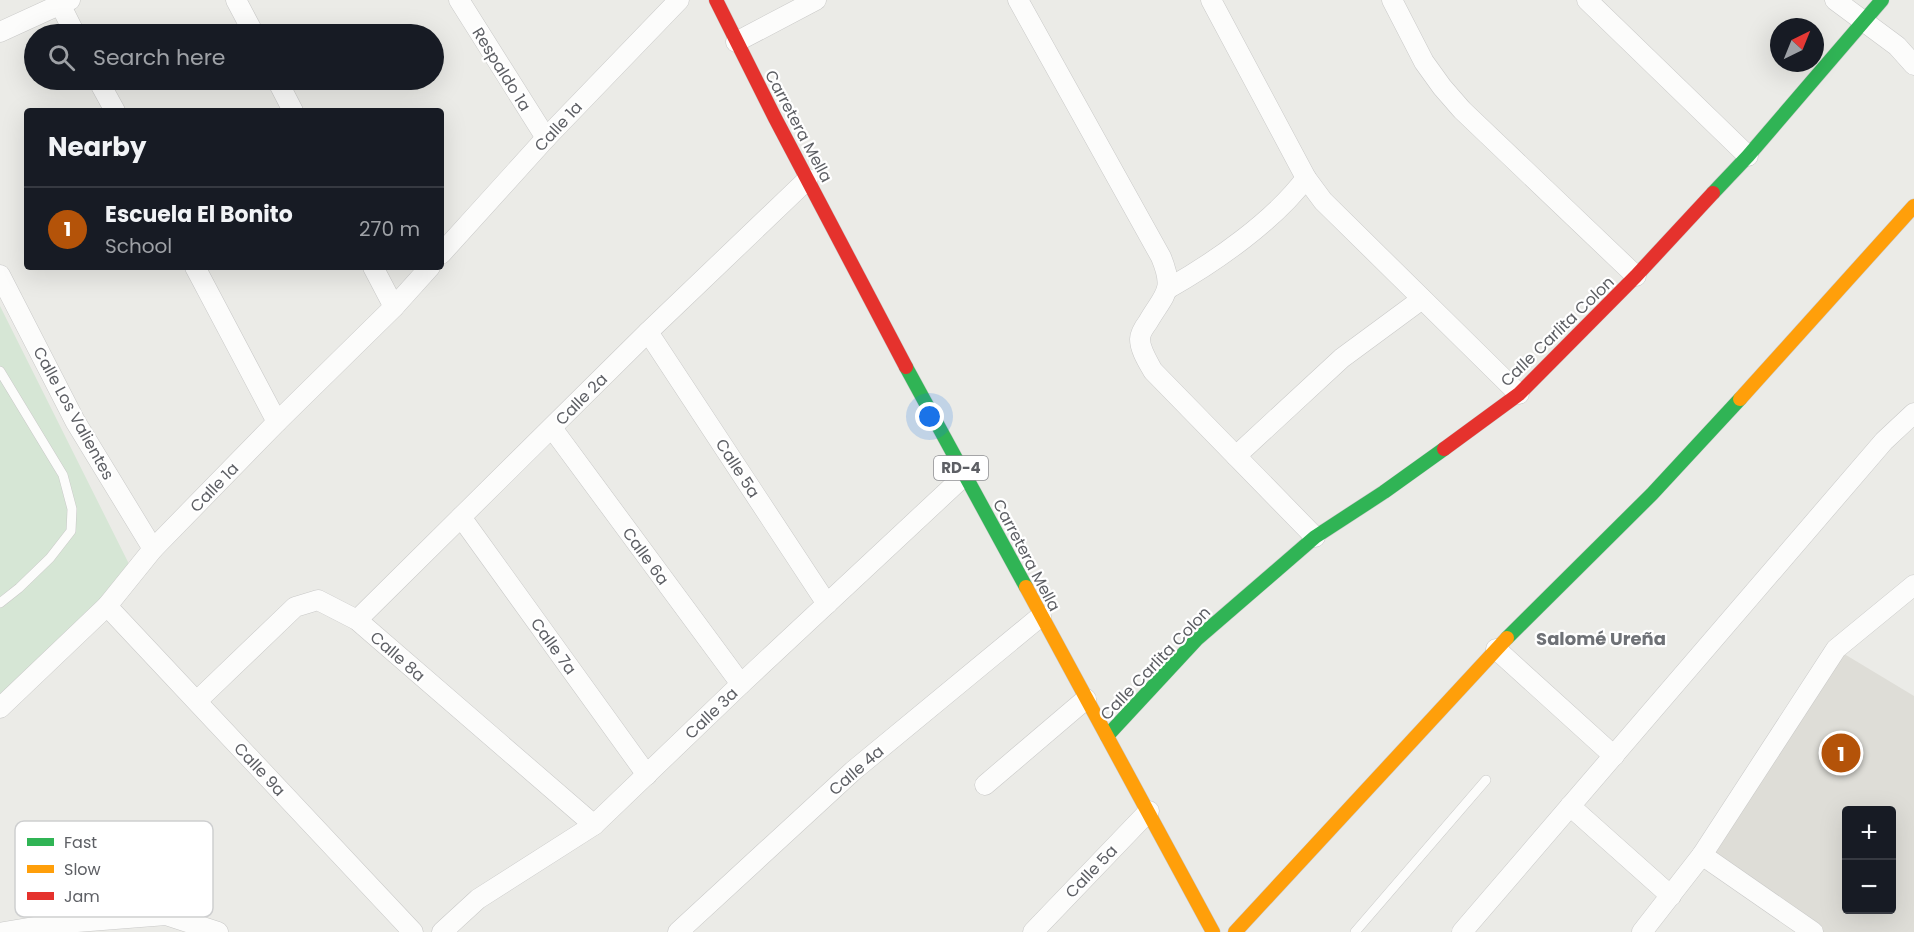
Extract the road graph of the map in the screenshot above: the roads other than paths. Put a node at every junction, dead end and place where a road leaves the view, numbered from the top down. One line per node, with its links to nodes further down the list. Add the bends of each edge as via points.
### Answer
1 (236, 0): 15 (street)
2 (459, 0): 23 (street, Respaldo 1a)
3 (679, 0): 23 (street, Calle 1a)
4 (716, 0): 17 (street, Carretera Mella / RD-4)
5 (816, 0): 17 (street)
6 (1018, 0): 34 (street, via 1161,257)
7 (1211, 0): 25 (street)
8 (1392, 0): 33 (street, via 1424,62 1462,110)
9 (1587, 0): 24 (street)
10 (1835, 0): 13 (street)
11 (1882, 0): 13 (street, Calle Carlita Colon)
12 (63, 2): 14 (street); 16 (street)
13 (1865, 21): 18 (street, via 1897,45); 24 (street, Calle Carlita Colon)
14 (71, 24)
15 (249, 24)
16 (0, 32)
17 (736, 42): 26 (street, Carretera Mella / RD-4)
18 (1914, 65)
19 (103, 90): 21 (street)
20 (282, 90): 22 (street)
21 (113, 108)
22 (291, 108)
23 (546, 138): 28 (street, Calle 1a)
24 (1748, 156): 33 (street, Calle Carlita Colon)
25 (1306, 178): 34 (street, via 1293,195 1253,229 1203,268); 35 (street, via 1323,201)
26 (808, 179): 37 (street, Calle 2a); 44 (street, Carretera Mella / RD-4)
27 (1914, 206): 54 (street, via 1652,494)
28 (444, 251)
29 (197, 270): 41 (street)
30 (374, 270): 36 (street)
31 (427, 270): 36 (street, Calle 1a)
32 (0, 275): 47 (street, Calle Los Valientes, via 75,421)
33 (1636, 276): 39 (street, Calle Carlita Colon)
34 (1169, 288): 43 (street, via 1145,325 1140,339 1144,354 1153,370)
35 (1422, 298): 39 (street); 43 (street, via 1342,358)
36 (393, 307): 41 (street, Calle 1a)
37 (648, 332): 42 (street, Calle 2a); 50 (street, Calle 5a)
38 (0, 371): 49 (lane, via 63,475 72,509 71,531 50,558)
39 (1519, 394): 46 (street, Calle Carlita Colon)
40 (1914, 413): 60 (street, via 1884,441)
41 (277, 422): 47 (street, Calle 1a)
42 (552, 428): 45 (street, Calle 2a); 55 (street, Calle 6a)
43 (1236, 456): 46 (street)
44 (964, 475): 50 (street, Calle 3a); 52 (street, Carretera Mella / RD-4)
45 (461, 517): 53 (street, Calle 2a); 61 (street, Calle 7a)
46 (1315, 537): 59 (street, Calle Carlita Colon, via 1197,639)
47 (153, 549): 51 (street, Calle 1a)
48 (1914, 585): 67 (street, via 1836,650)
49 (0, 603)
50 (827, 604): 55 (street, Calle 3a)
51 (107, 606): 57 (street, Calle 9a); 58 (street, Calle 1a)
52 (1041, 616): 56 (street, Carretera Mella / RD-4); 75 (street, Calle 4a, via 853,771)
53 (357, 620): 57 (street, Calle 8a, via 318,600 295,607); 66 (street, Calle 8a)
54 (1496, 649): 60 (street); 78 (street)
55 (741, 684): 61 (street, Calle 3a)
56 (1086, 699): 59 (street, Carretera Mella / RD-4); 63 (street)
57 (197, 702): 73 (street, Calle 9a)
58 (0, 708)
59 (1107, 736): 65 (street, Carretera Mella / RD-4)
60 (1614, 756): 64 (street)
61 (647, 775): 66 (street, Calle 3a)
62 (1486, 780): 79 (lane)
63 (985, 785)
64 (1570, 806): 68 (street); 80 (street)
65 (1149, 811): 76 (street, Calle 5a); 77 (street, Carretera Mella / RD-4)
66 (594, 825): 74 (street, Calle 3a, via 478,899)
67 (1702, 855): 68 (street); 82 (street)
68 (1671, 896): 81 (street)
69 (141, 917): 71 (street)
70 (172, 917): 72 (street)
71 (4, 932)
72 (218, 932)
73 (413, 932)
74 (442, 932)
75 (678, 932)
76 (1033, 932)
77 (1213, 932)
78 (1235, 932)
79 (1355, 932)
80 (1462, 932)
81 (1642, 932)
82 (1813, 932)

